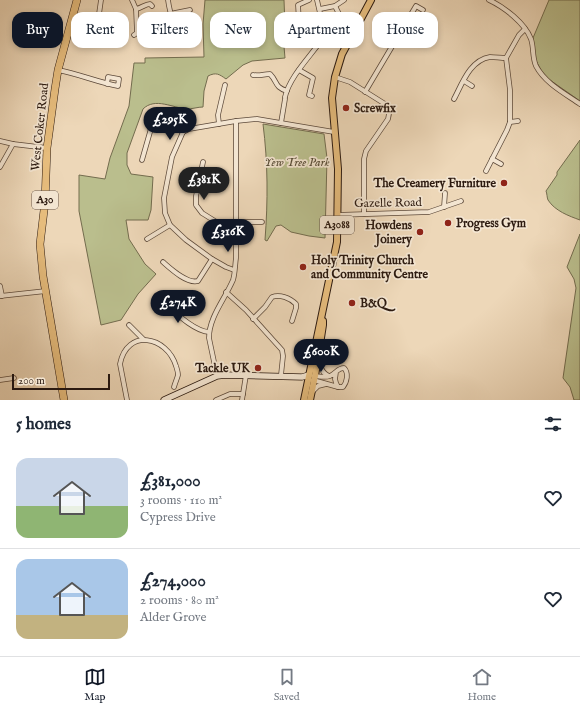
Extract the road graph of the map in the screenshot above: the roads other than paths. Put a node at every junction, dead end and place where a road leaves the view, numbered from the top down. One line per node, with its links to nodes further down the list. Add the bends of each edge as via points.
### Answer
1 (77, 0): 30 (highway, West Coker Road / A30)
2 (102, 0): 18 (street)
3 (132, 0): 14 (street)
4 (168, 0): 19 (street)
5 (309, 0): 12 (street)
6 (317, 0): 15 (street)
7 (344, 0): 13 (street)
8 (371, 0): 24 (main road, A3088)
9 (492, 1): 25 (street, via 511,14)
10 (151, 4): 14 (street)
11 (293, 5): 12 (street)
12 (298, 5): 21 (street)
13 (335, 6): 15 (street); 23 (street)
14 (136, 9): 26 (street)
15 (320, 9): 22 (street)
16 (190, 10): 20 (street)
17 (423, 10): 39 (street, via 416,6)
18 (100, 12)
19 (170, 12)
20 (188, 12)
21 (298, 12)
22 (321, 12)
23 (337, 12)
24 (364, 13)
25 (525, 29): 29 (street); 42 (street, via 531,39 534,59 542,74 555,87)
26 (137, 34)
27 (316, 48): 31 (street)
28 (345, 48): 33 (main road, A3088)
29 (506, 58): 34 (street, via 490,57 480,61 471,68); 45 (street)
30 (58, 70): 35 (street); 52 (highway, West Coker Road / A30)
31 (299, 70): 38 (street); 40 (street, via 313,78)
32 (253, 75): 38 (street, via 270,74 276,85)
33 (335, 77): 39 (street, via 345,79); 49 (main road, A3088, via 332,98)
34 (464, 81): 37 (street); 41 (street)
35 (107, 84)
36 (225, 85): 47 (street, via 218,115)
37 (472, 86)
38 (287, 91): 46 (street)
39 (365, 92): 62 (street, via 385,104 390,114 366,151)
40 (309, 95)
41 (454, 99)
42 (580, 104)
43 (518, 120): 45 (street)
44 (236, 121): 46 (street, via 256,119); 47 (street); 65 (street)
45 (510, 122): 53 (street)
46 (281, 123): 49 (street)
47 (219, 124): 48 (street)
48 (183, 132): 54 (street, via 173,126 157,123 152,125); 66 (street, via 172,157 164,198 165,213)
49 (334, 132): 63 (main road, A3088, via 338,169)
50 (0, 142): 51 (street)
51 (13, 144): 52 (street); 57 (street)
52 (47, 148): 72 (highway, West Coker Road / A30, via 40,250)
53 (492, 159): 56 (street); 58 (street)
54 (142, 160)
55 (203, 162): 65 (street, via 196,205 202,213 218,223)
56 (501, 164)
57 (0, 167)
58 (486, 171)
59 (445, 193): 61 (street)
60 (461, 201): 61 (street, Gazelle Road)
61 (444, 206): 62 (street, Gazelle Road, via 429,212)
62 (364, 214): 63 (street, Gazelle Road)
63 (337, 215): 77 (main road, A3088, via 336,246)
64 (262, 222): 65 (street)
65 (236, 224): 70 (street)
66 (170, 225): 67 (street); 68 (street)
67 (147, 240)
68 (212, 259): 69 (street, via 198,281 194,282 173,271); 70 (street)
69 (163, 262)
70 (234, 270): 73 (street, via 234,278)
71 (0, 286): 74 (street)
72 (46, 291): 74 (street); 96 (highway, West Coker Road / A30)
73 (226, 292): 78 (street); 80 (street)
74 (1, 296)
75 (156, 296): 80 (street, via 194,327)
76 (292, 317): 78 (street, via 296,304 275,295)
77 (322, 317): 81 (main road, A3088); 89 (main road, A3088)
78 (253, 319): 85 (street, via 282,350)
79 (129, 325): 82 (street)
80 (209, 332): 86 (street)
81 (322, 336): 87 (street, via 321,367); 89 (main road, A3088)
82 (143, 339): 93 (street, via 159,344 173,358 178,374); 97 (street, via 131,343 121,360)
83 (336, 372): 87 (street); 92 (street); 92 (street, via 343,368 348,373 344,386)
84 (246, 375): 85 (street); 86 (street); 94 (street)
85 (281, 375): 89 (street)
86 (217, 376): 98 (street)
87 (329, 376): 89 (street)
88 (14, 378): 90 (street)
89 (310, 378): 91 (street); 95 (main road, A3088); 101 (main road, A3088)
90 (0, 380)
91 (328, 384): 92 (street); 95 (street, via 318,386)
92 (338, 386)
93 (174, 387)
94 (243, 394): 99 (street, via 230,394); 100 (street)
95 (310, 398)
96 (64, 400)
97 (127, 400)
98 (164, 400)
99 (216, 400)
100 (242, 400)
101 (304, 400)

